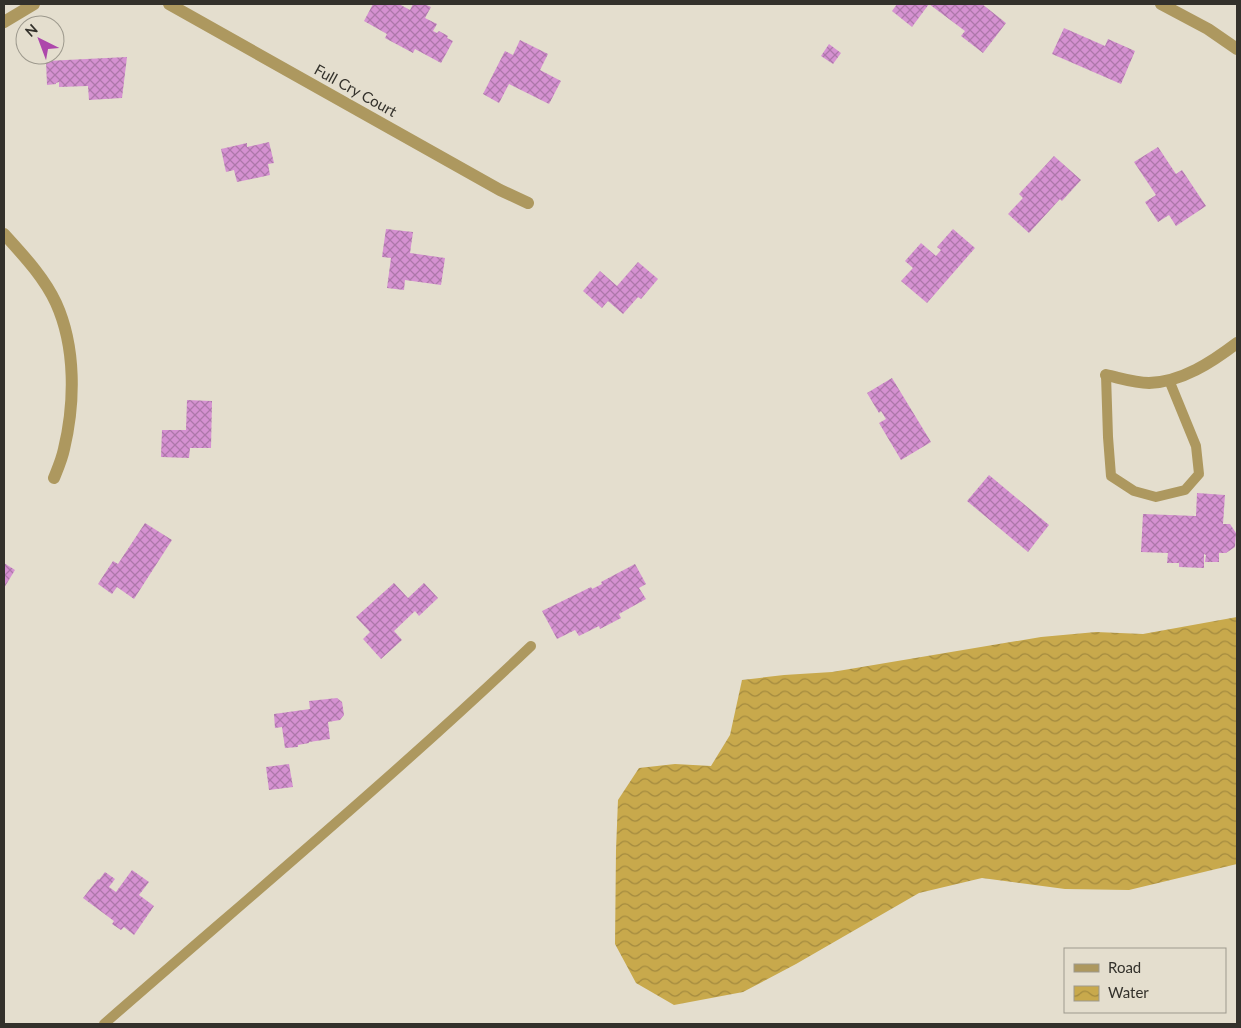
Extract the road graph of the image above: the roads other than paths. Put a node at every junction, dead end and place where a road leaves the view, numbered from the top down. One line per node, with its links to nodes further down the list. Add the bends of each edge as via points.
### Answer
1 (34, 4): 4 (street)
2 (169, 4): 6 (street, Full Cry Court)
3 (1161, 4): 5 (street)
4 (4, 22)
5 (1237, 48)
6 (528, 203)
7 (4, 234): 11 (street, via 46,284 56,303 68,342 72,383 70,420)
8 (1237, 342): 10 (street, via 1214,360)
9 (1106, 375): 10 (street, via 1148,383); 10 (lane, via 1111,476 1134,491 1156,497 1185,490 1199,474 1196,446)
10 (1169, 380)
11 (54, 478)
12 (531, 646): 13 (lane, via 347,814)
13 (104, 1024)

